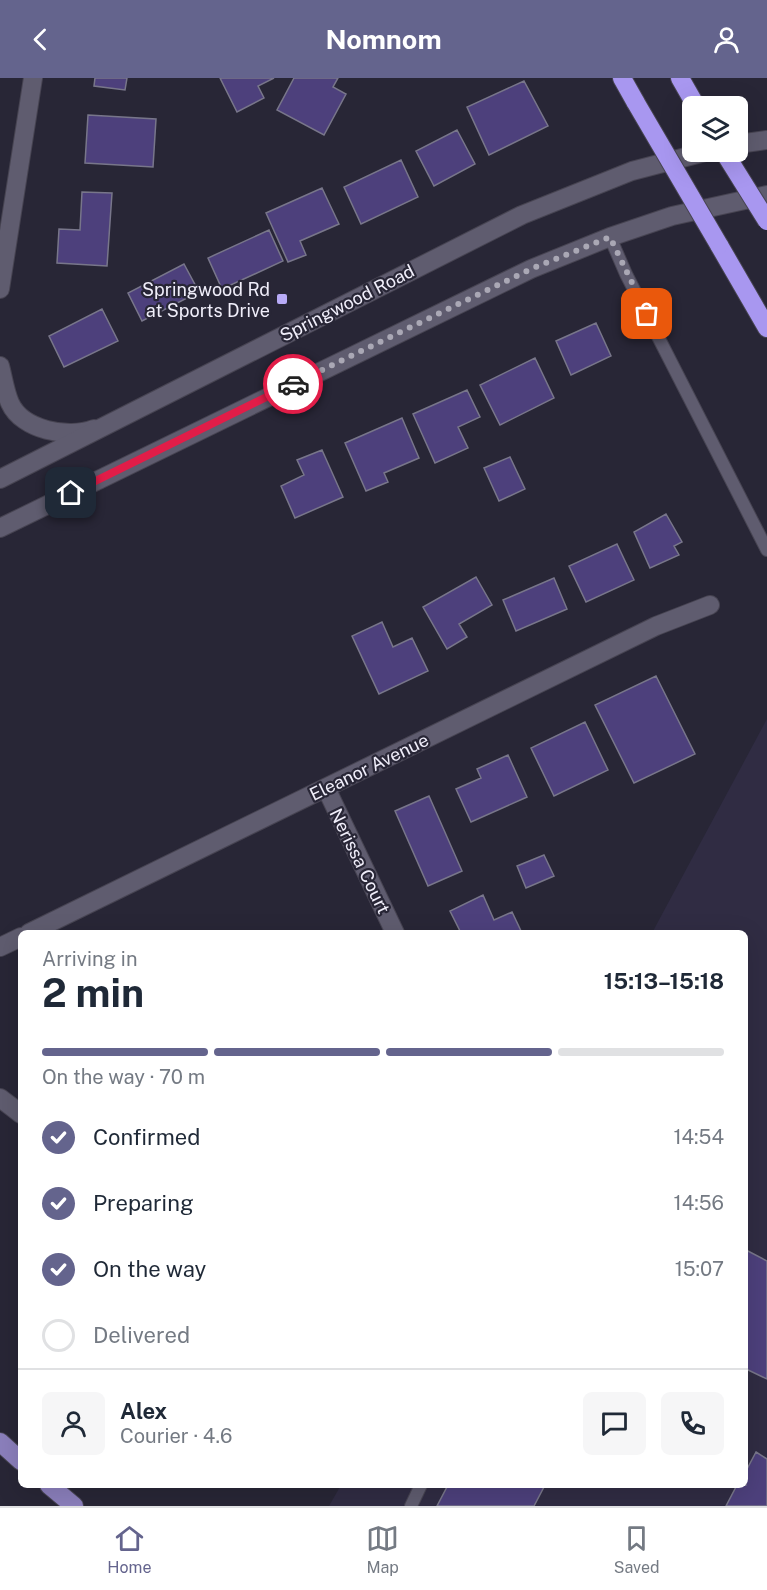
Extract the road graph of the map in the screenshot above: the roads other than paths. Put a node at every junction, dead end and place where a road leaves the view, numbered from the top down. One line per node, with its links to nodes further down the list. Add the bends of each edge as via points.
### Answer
1 (33, 78): 10 (main road)
2 (622, 78): 11 (highway, bridge)
3 (767, 140): 4 (main road)
4 (748, 143)
5 (682, 158): 13 (main road, Springwood Road, via 632,171 522,216)
6 (730, 162): 8 (highway, bridge)
7 (767, 195): 9 (main road, via 672,216)
8 (767, 221)
9 (610, 237): 15 (main road, via 531,269 393,334); 16 (lane)
10 (0, 289)
11 (767, 328)
12 (0, 366): 13 (main road, via 9,402 27,421 65,433)
13 (104, 426): 14 (main road, Springwood Road)
14 (0, 478)
15 (0, 528)
16 (767, 550)
17 (710, 604): 18 (main road, Eleanor Avenue, via 656,626)
18 (326, 788): 19 (main road, Eleanor Avenue); 20 (main road, Nerissa Court)
19 (36, 930)
20 (394, 930)
21 (18, 938): 22 (main road)
22 (0, 947)
23 (0, 1098): 24 (main road)
24 (18, 1112)
25 (0, 1442): 26 (main road)
26 (18, 1458)
27 (52, 1488): 29 (main road)
28 (420, 1488): 30 (lane)
29 (74, 1506)
30 (411, 1506)

